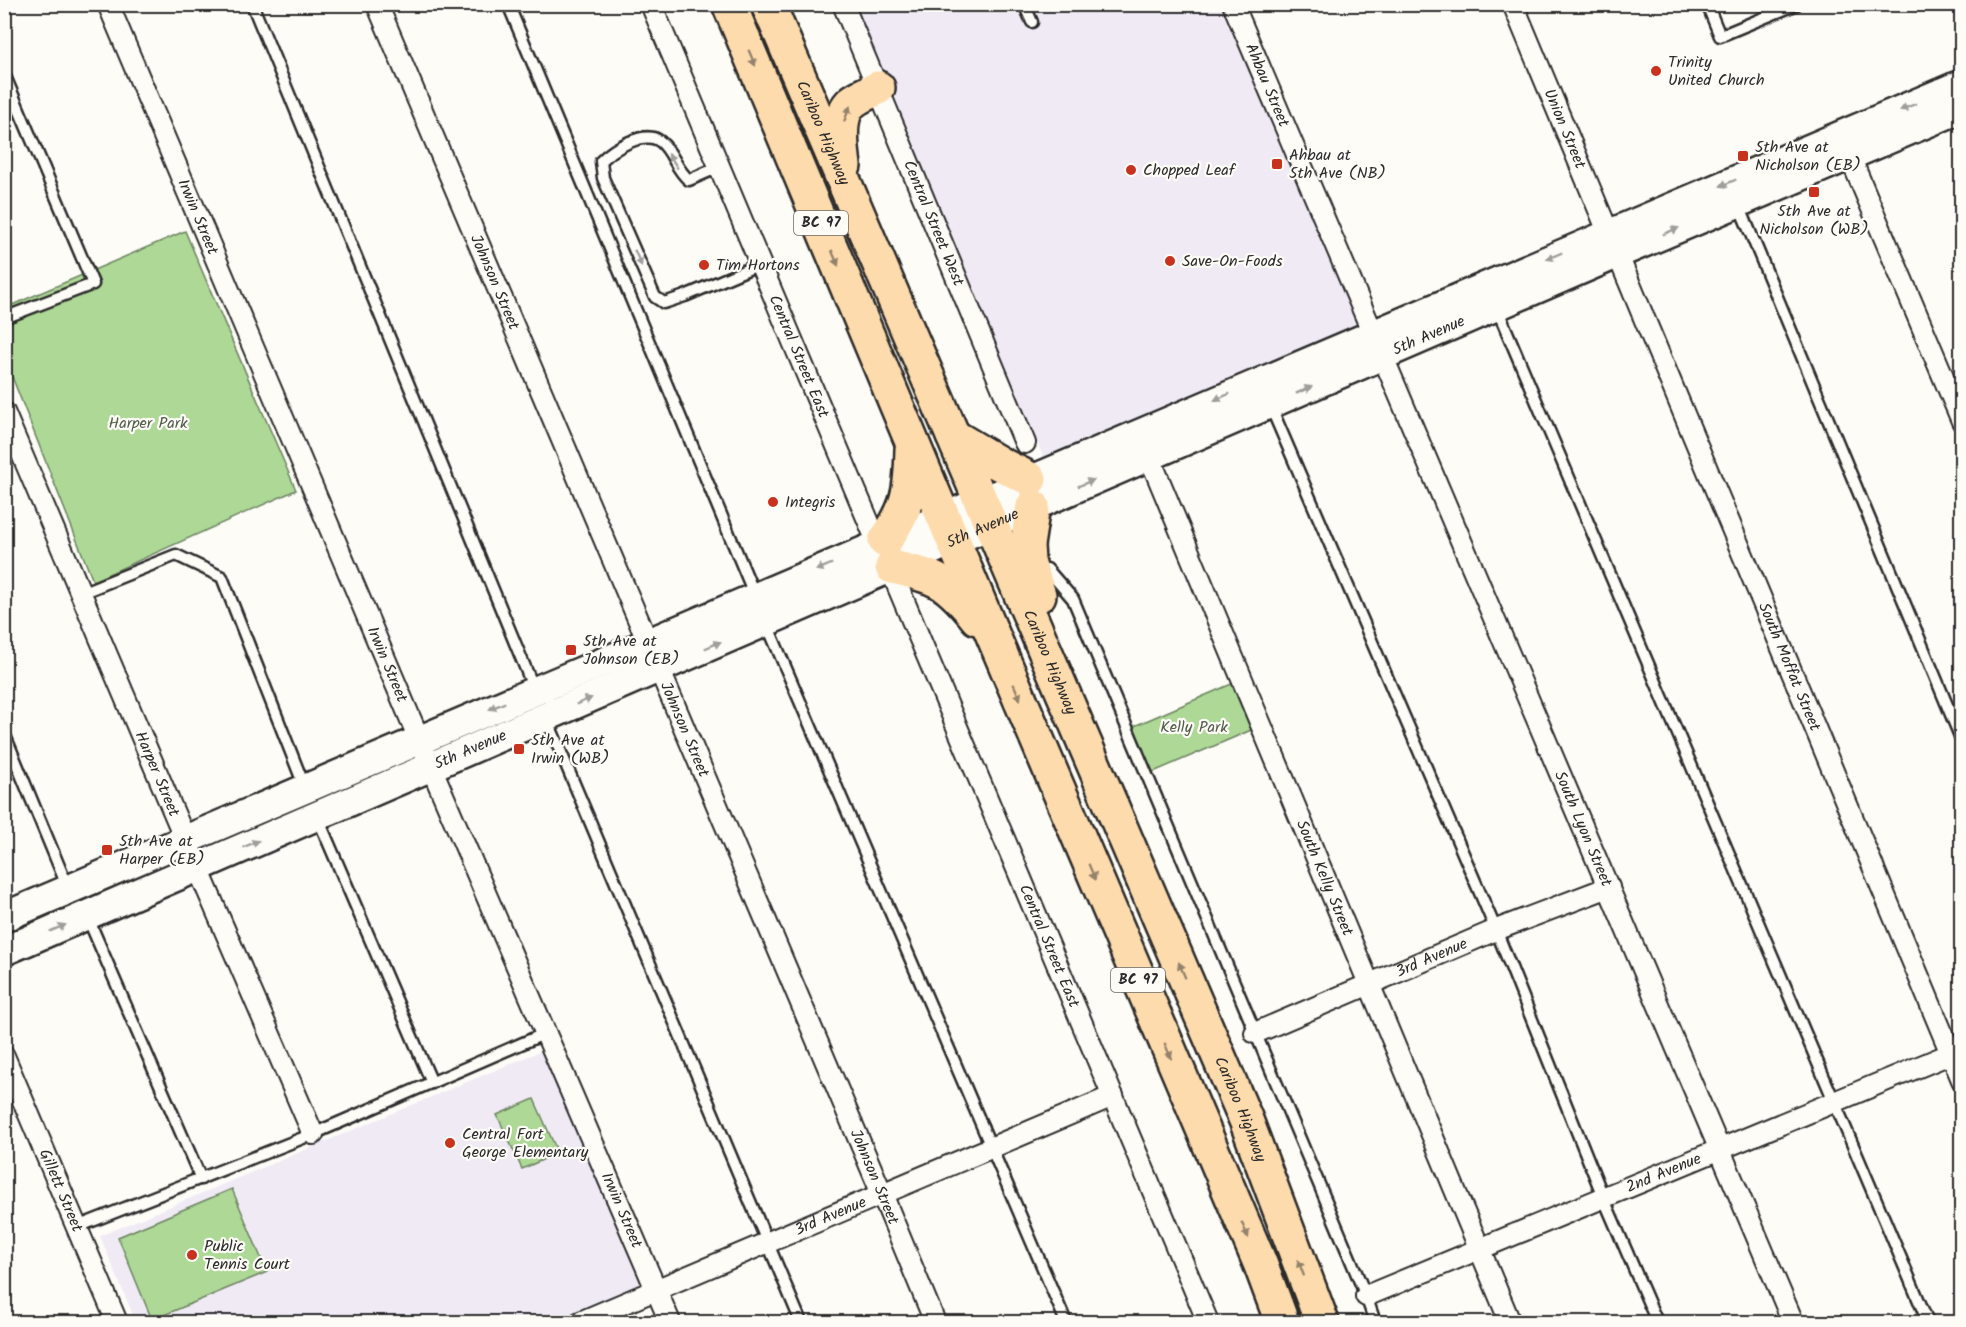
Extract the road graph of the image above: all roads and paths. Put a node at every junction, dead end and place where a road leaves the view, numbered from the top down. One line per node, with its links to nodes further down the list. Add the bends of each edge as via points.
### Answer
1 (108, 4): 48 (street, Irwin Street)
2 (252, 4): 45 (lane)
3 (377, 4): 43 (street, Johnson Street)
4 (508, 4): 41 (lane)
5 (651, 4): 21 (street, Central Street East)
6 (729, 4): 19 (highway, Cariboo Highway / BC 97, one-way to 19)
7 (768, 4): 22 (highway, Cariboo Highway / BC 97)
8 (843, 4): 17 (street, Central Street West)
9 (1024, 4): 14 (lane)
10 (1233, 4): 28 (street, Ahbau Street)
11 (1513, 4): 24 (street, Union Street)
12 (1707, 4): 13 (lane, via 1720,36)
13 (1797, 4)
14 (1032, 22)
15 (4, 74): 27 (lane, via 93,284)
16 (1962, 84): 20 (main road, 5th Avenue, one-way to 20)
17 (878, 88): 22 (highway, one-way to 17, via 842,139 846,110 852,102); 34 (street, Central Street West)
18 (1962, 108): 20 (main road, 5th Avenue)
19 (784, 136): 33 (highway, Cariboo Highway / BC 97, one-way to 33); 37 (highway, via 818,175 840,212)
20 (1845, 145): 23 (main road, 5th Avenue); 24 (main road, 5th Avenue, one-way to 24); 31 (street)
21 (719, 167): 25 (street, Central Street East); 25 (lane, one-way to 25, via 689,180 660,141 649,137 612,149 601,161 603,178 654,297 664,303)
22 (848, 192): 32 (highway, Cariboo Highway / BC 97)
23 (1737, 203): 24 (main road, 5th Avenue, one-way to 23); 49 (lane)
24 (1613, 243): 26 (main road, 5th Avenue); 28 (main road, 5th Avenue, one-way to 28); 65 (street, South Moffat Street)
25 (760, 264): 38 (street, Central Street East)
26 (1496, 306): 28 (main road, 5th Avenue); 70 (lane)
27 (4, 318)
28 (1378, 344): 29 (main road, 5th Avenue, one-way to 28); 35 (main road, 5th Avenue, one-way to 35); 56 (street, South Lyon Street)
29 (1270, 405): 35 (main road, 5th Avenue); 60 (lane)
30 (4, 412): 40 (street, Harper Street)
31 (1962, 421)
32 (953, 436): 36 (highway, via 1000,464); 37 (highway, Cariboo Highway / BC 97)
33 (912, 441): 37 (highway, Cariboo Highway / BC 97); 38 (highway, via 907,499)
34 (1025, 443)
35 (1144, 444): 36 (main road, 5th Avenue); 62 (street, South Kelly Street)
36 (1032, 493): 37 (main road, 5th Avenue); 54 (highway, via 1028,562 1104,758)
37 (967, 518): 38 (main road, 5th Avenue); 42 (highway, Cariboo Highway / BC 97); 54 (highway, Cariboo Highway / BC 97)
38 (886, 555): 41 (main road, 5th Avenue); 42 (highway, via 957,593); 69 (street, Central Street East)
39 (1047, 569): 64 (lane, via 1073,599)
40 (81, 593): 51 (lane, via 176,555 222,577); 53 (street, Harper Street)
41 (760, 609): 43 (main road, 5th Avenue); 44 (main road, 5th Avenue, one-way to 41); 72 (lane)
42 (994, 638): 89 (highway, Cariboo Highway / BC 97, one-way to 89)
43 (648, 642): 44 (street, Johnson Street); 45 (main road, 5th Avenue)
44 (659, 668): 46 (main road, 5th Avenue, one-way to 44); 75 (street, Johnson Street)
45 (535, 690): 48 (main road, 5th Avenue, one-way to 48)
46 (546, 717): 50 (main road, 5th Avenue); 78 (lane)
47 (4, 733): 57 (lane)
48 (419, 739): 50 (street, Irwin Street); 51 (main road, 5th Avenue)
49 (1962, 741)
50 (431, 766): 52 (main road, 5th Avenue); 63 (street, Irwin Street)
51 (305, 788): 53 (main road, 5th Avenue)
52 (317, 816): 55 (main road, 5th Avenue, one-way to 52); 68 (lane)
53 (185, 839): 55 (street, Harper Street); 57 (main road, 5th Avenue)
54 (1136, 864): 90 (highway, Cariboo Highway / BC 97, one-way to 54, via 1246,1120)
55 (197, 868): 58 (main road, 5th Avenue); 71 (street, Harper Street)
56 (1608, 887): 60 (street, 3rd Avenue); 73 (street, South Lyon Street)
57 (68, 889): 59 (main road, 5th Avenue)
58 (87, 916): 61 (main road, 5th Avenue, one-way to 58); 74 (lane)
59 (4, 917)
60 (1496, 930): 62 (street, 3rd Avenue); 76 (lane)
61 (4, 951)
62 (1369, 985): 64 (street, 3rd Avenue); 79 (street, South Kelly Street)
63 (546, 1033): 68 (lane); 80 (street, Irwin Street)
64 (1255, 1033): 81 (lane)
65 (1956, 1051): 67 (street, South Moffat Street); 70 (street, 2nd Avenue)
66 (4, 1056): 77 (street, Gillett Street)
67 (1962, 1080)
68 (432, 1083): 71 (lane)
69 (1113, 1096): 72 (street, 3rd Avenue); 88 (street, Central Street East)
70 (1835, 1103): 73 (street, 2nd Avenue); 95 (lane)
71 (313, 1134): 74 (lane)
72 (993, 1148): 75 (street, 3rd Avenue); 87 (lane)
73 (1720, 1150): 76 (street, 2nd Avenue); 94 (street, South Lyon Street)
74 (201, 1179): 77 (lane)
75 (882, 1194): 78 (street, 3rd Avenue); 86 (street, Johnson Street)
76 (1604, 1199): 79 (street, 2nd Avenue); 93 (lane)
77 (77, 1227): 82 (street, Gillett Street)
78 (767, 1243): 80 (street, 3rd Avenue); 85 (lane)
79 (1479, 1249): 81 (street, 2nd Avenue); 92 (street, South Kelly Street)
80 (657, 1291): 83 (street, 3rd Avenue); 84 (street, Irwin Street)
81 (1366, 1296): 91 (lane)
82 (117, 1323)
83 (580, 1323)
84 (670, 1323)
85 (801, 1323)
86 (935, 1323)
87 (1066, 1323)
88 (1208, 1323)
89 (1282, 1323)
90 (1322, 1323)
91 (1375, 1323)
92 (1510, 1323)
93 (1657, 1323)
94 (1793, 1323)
95 (1928, 1323)

